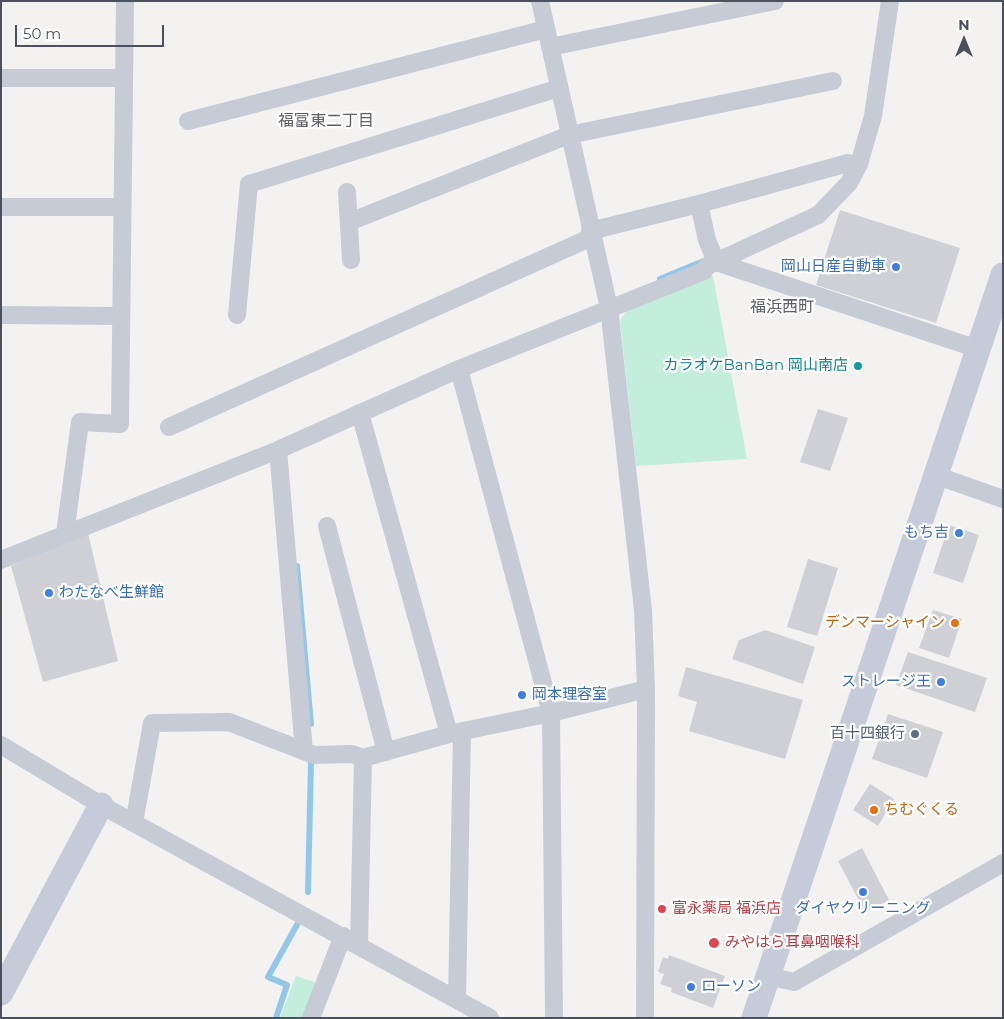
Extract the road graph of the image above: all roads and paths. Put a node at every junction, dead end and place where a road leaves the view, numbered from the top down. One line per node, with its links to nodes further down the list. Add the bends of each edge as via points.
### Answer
1 (124, 1): 8 (street)
2 (540, 1): 5 (street)
3 (775, 1): 6 (street)
4 (890, 1): 20 (street, via 873,116 859,164 849,183 818,215)
5 (546, 29): 6 (street); 11 (street)
6 (550, 47): 10 (street)
7 (1, 78): 8 (street)
8 (124, 78): 17 (street)
9 (833, 82): 12 (street)
10 (559, 88): 12 (street); 25 (street, via 249,184)
11 (188, 120)
12 (569, 135): 18 (street); 19 (street)
13 (848, 162): 15 (street)
14 (347, 192): 18 (street)
15 (699, 204): 19 (street); 20 (street, via 707,240)
16 (1, 207): 17 (street)
17 (122, 207): 26 (street)
18 (349, 222): 21 (street)
19 (591, 234): 23 (street); 30 (street)
20 (715, 258): 23 (street, via 704,271); 27 (street)
21 (351, 260)
22 (1003, 274): 27 (street)
23 (609, 308): 28 (street); 37 (street, via 643,610)
24 (1, 315): 26 (street)
25 (237, 315)
26 (121, 316): 35 (street, via 120,424 80,422)
27 (978, 348): 32 (street)
28 (459, 369): 29 (street); 38 (street)
29 (360, 413): 31 (street); 39 (street)
30 (169, 427)
31 (278, 450): 35 (street); 41 (street)
32 (935, 475): 33 (street); 48 (street)
33 (1003, 499)
34 (327, 526): 42 (street)
35 (65, 534): 36 (street)
36 (1, 560)
37 (646, 689): 38 (street); 54 (street)
38 (551, 714): 39 (street); 53 (street)
39 (456, 732): 42 (street); 50 (street)
40 (1, 745): 44 (street)
41 (304, 751): 43 (street, via 314,755 352,754); 45 (street, via 229,722 152,723)
42 (386, 752): 43 (street)
43 (363, 758): 47 (street)
44 (101, 805): 45 (street); 49 (street)
45 (134, 823): 47 (street)
46 (1003, 863): 48 (street, via 794,982)
47 (351, 941): 50 (street); 51 (street)
48 (768, 976): 55 (street)
49 (1, 993)
50 (457, 1000): 52 (street)
51 (311, 1018)
52 (490, 1018)
53 (554, 1018)
54 (645, 1018)
55 (754, 1018)

